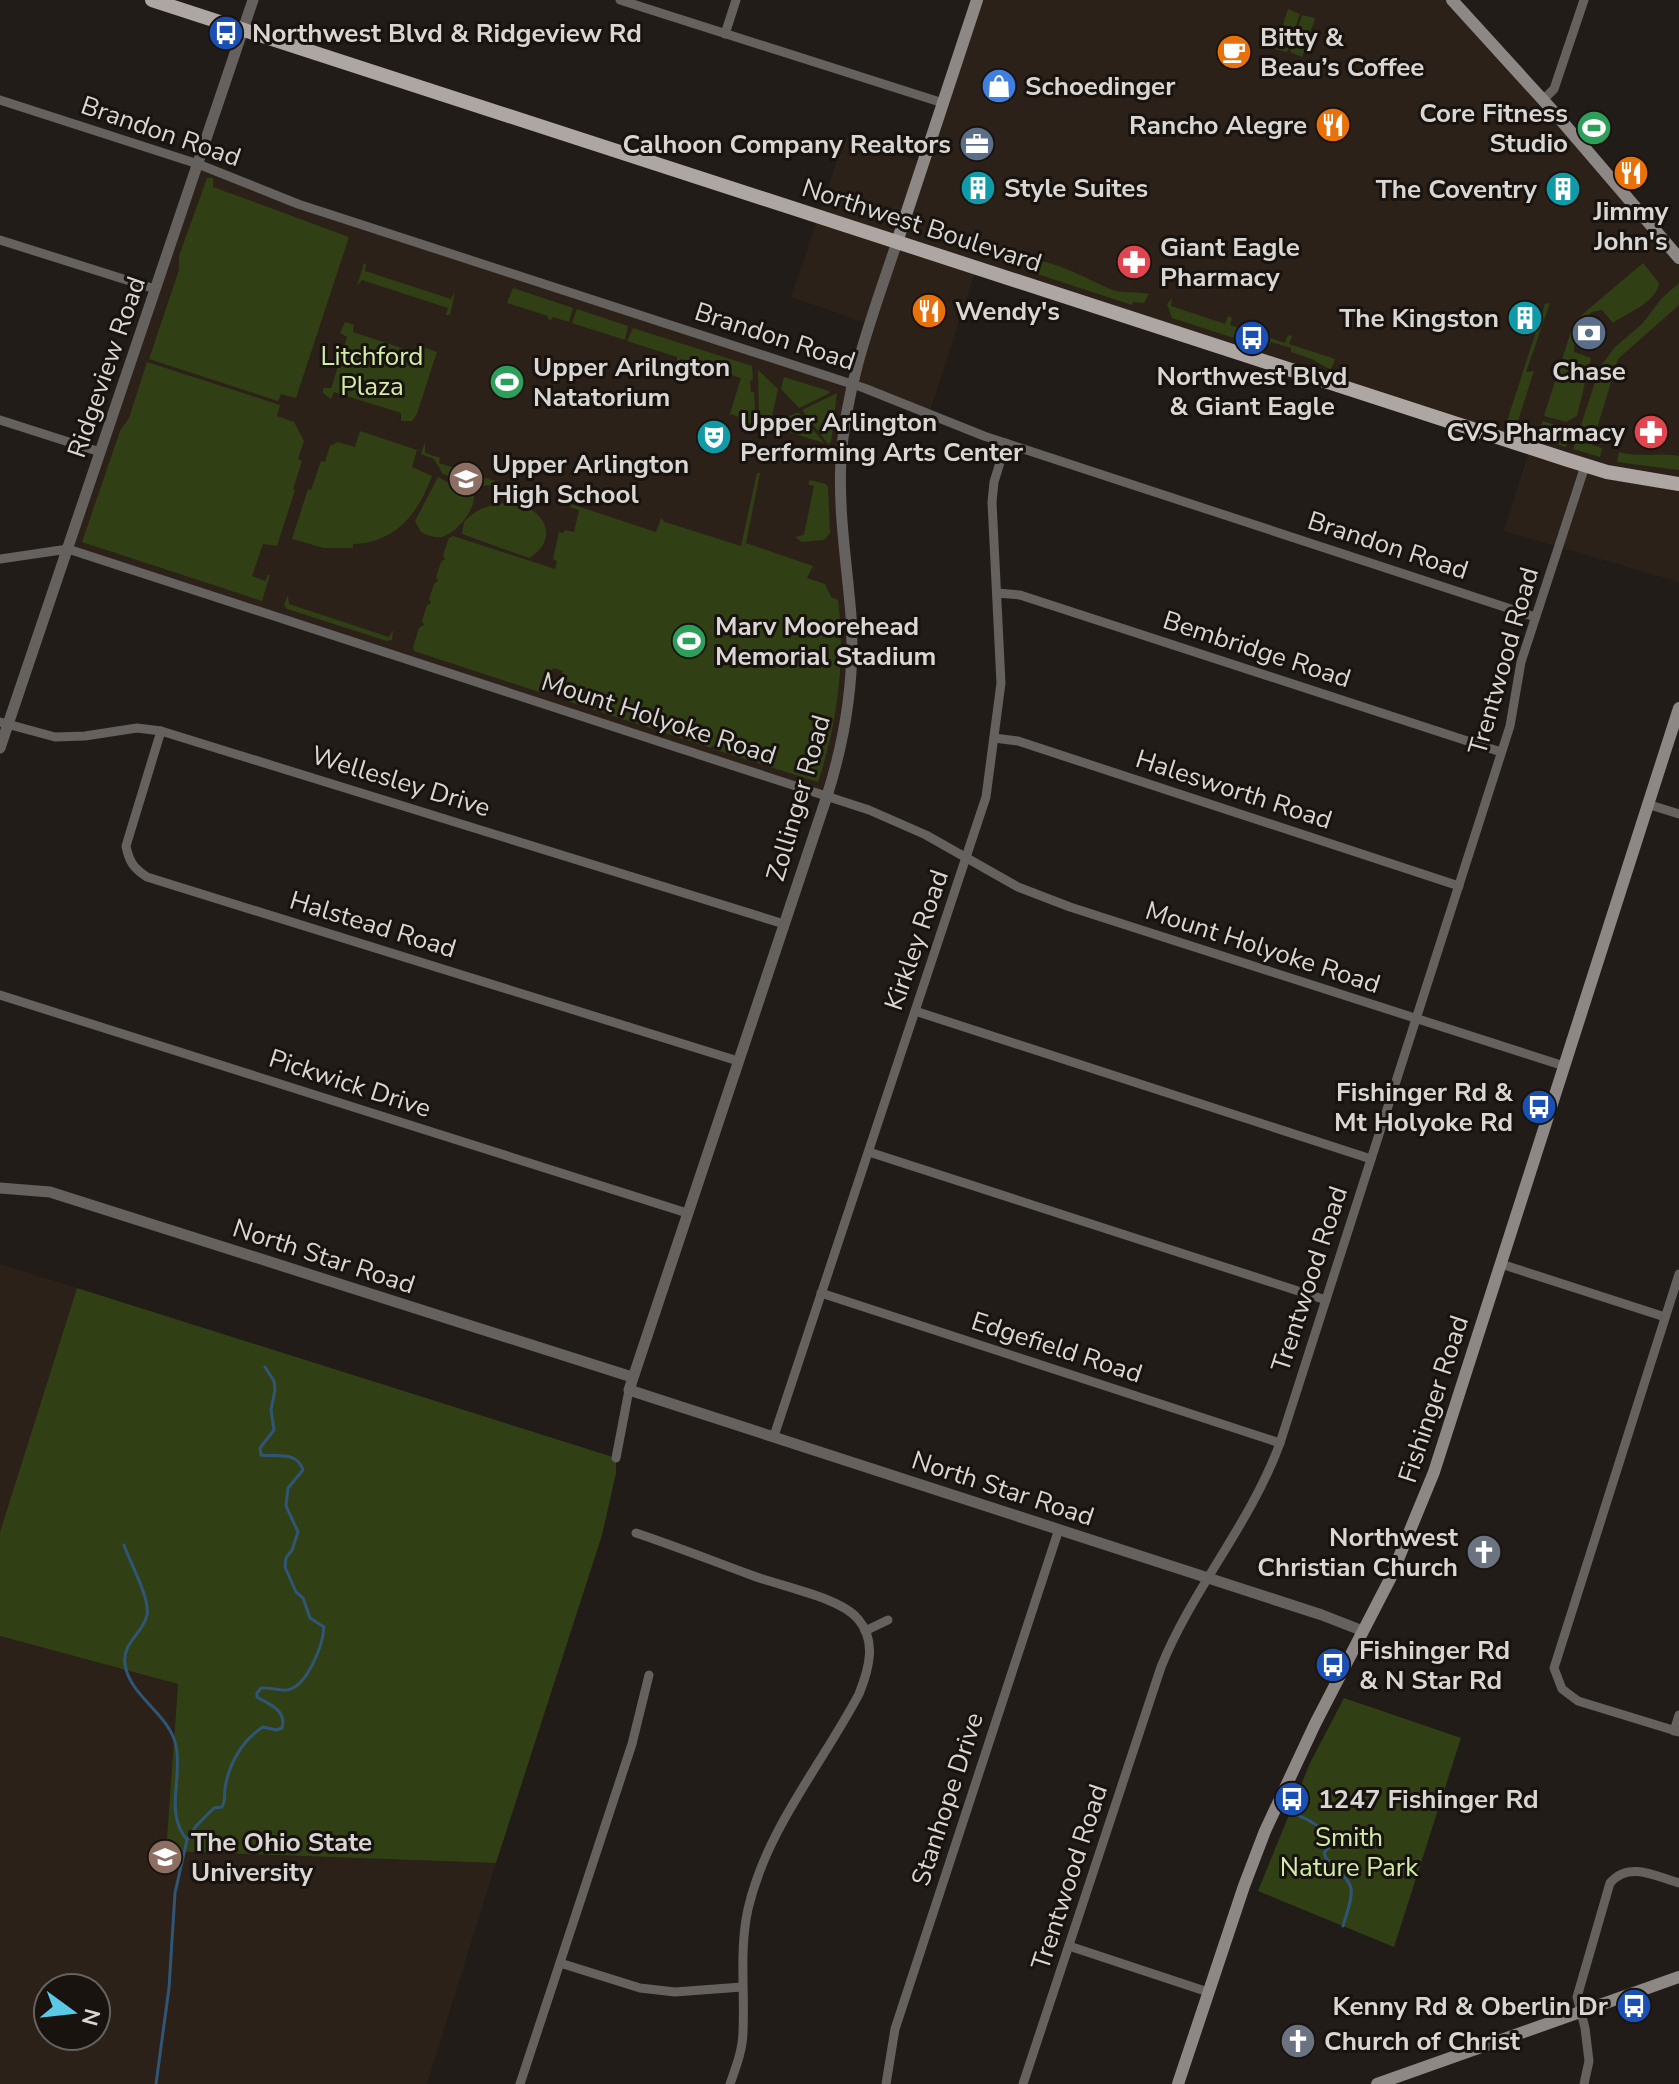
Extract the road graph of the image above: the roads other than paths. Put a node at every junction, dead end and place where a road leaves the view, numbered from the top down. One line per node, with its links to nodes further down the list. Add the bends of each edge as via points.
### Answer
1 (152, 0): 8 (main road, Northwest Boulevard)
2 (253, 0): 8 (street, Ridgeview Road)
3 (620, 0): 9 (street)
4 (736, 0): 9 (street)
5 (977, 0): 12 (main road, Zollinger Road)
6 (1452, 0): 11 (main road)
7 (1584, 0): 11 (street, via 1554,89)
8 (243, 29): 13 (street, Ridgeview Road); 15 (main road, Northwest Boulevard)
9 (725, 34): 12 (street)
10 (0, 100): 13 (street, Brandon Road)
11 (1543, 100): 16 (main road)
12 (943, 103): 15 (main road, Zollinger Road)
13 (198, 164): 17 (street, Ridgeview Road); 18 (street, Brandon Road, via 298,204)
14 (0, 240): 17 (street)
15 (897, 242): 18 (street, Zollinger Road); 22 (main road, Northwest Boulevard)
16 (1679, 258)
17 (155, 289): 21 (street, Ridgeview Road)
18 (852, 384): 20 (street, Brandon Road); 34 (street, Zollinger Road, via 841,461 850,677)
19 (0, 420): 21 (street)
20 (1006, 443): 26 (street, Kirkley Road, via 992,502); 27 (street, Brandon Road)
21 (100, 452): 24 (street, Ridgeview Road)
22 (1585, 466): 23 (main road, Northwest Boulevard); 27 (street, Trentwood Road)
23 (1679, 484)
24 (68, 549): 25 (street, Mount Holyoke Road); 29 (street, Ridgeview Road); 34 (street, Mount Holyoke Road)
25 (0, 559)
26 (997, 593): 31 (street, Kirkley Road, via 1001,683); 33 (street, Bembridge Road, via 1020,595)
27 (1535, 617): 33 (street, Trentwood Road)
28 (1679, 708): 35 (main road, Fishinger Road)
29 (4, 723): 30 (street, Wellesley Drive, via 55,737 137,728); 32 (street, Ridgeview Road)
30 (161, 731): 39 (street, Wellesley Drive); 43 (street, Halstead Road, via 126,846 135,870 147,877)
31 (994, 738): 37 (street, Kirkley Road, via 986,797); 38 (street, Halesworth Road, via 1018,741)
32 (0, 748)
33 (1501, 752): 38 (street, Trentwood Road)
34 (827, 796): 37 (street, Mount Holyoke Road, via 926,835); 39 (street, Zollinger Road)
35 (1647, 804): 36 (street); 44 (main road, Fishinger Road)
36 (1679, 814)
37 (967, 859): 41 (street, Kirkley Road); 42 (street, Mount Holyoke Road, via 1070,907)
38 (1459, 886): 42 (street, Trentwood Road)
39 (784, 924): 43 (street, Zollinger Road)
40 (0, 995): 48 (street, Pickwick Drive)
41 (915, 1011): 45 (street, Kirkley Road); 46 (street)
42 (1416, 1020): 44 (street, Mount Holyoke Road); 46 (street, Trentwood Road)
43 (738, 1061): 48 (street, Zollinger Road)
44 (1564, 1066): 49 (main road, Fishinger Road)
45 (869, 1152): 51 (street, Kirkley Road); 52 (street)
46 (1371, 1159): 52 (street, Trentwood Road)
47 (0, 1188): 54 (street, North Star Road, via 50,1192)
48 (687, 1213): 54 (street, Zollinger Road)
49 (1501, 1264): 53 (street); 64 (main road, Fishinger Road, via 1429,1485)
50 (1679, 1274): 53 (street)
51 (821, 1293): 56 (street, Kirkley Road); 57 (street, Edgefield Road)
52 (1326, 1300): 57 (street, Trentwood Road)
53 (1665, 1317): 67 (street, via 1554,1668 1558,1683 1578,1701)
54 (632, 1377): 55 (street, Zollinger Road)
55 (629, 1390): 56 (street, North Star Road); 58 (street, Zollinger Road)
56 (774, 1436): 59 (street, North Star Road)
57 (1280, 1443): 61 (street, Trentwood Road, via 1255,1499)
58 (616, 1458)
59 (1059, 1529): 61 (street, North Star Road); 78 (street, Stanhope Drive, via 895,2029)
60 (636, 1533): 63 (street, via 821,1598 849,1610)
61 (1208, 1578): 64 (street, North Star Road); 69 (street, Trentwood Road, via 1161,1667)
62 (888, 1620): 63 (street)
63 (865, 1631): 72 (street, via 870,1656 850,1711 769,1847 748,1912)
64 (1363, 1631): 73 (main road, Fishinger Road, via 1283,1789)
65 (649, 1675): 70 (street, via 632,1744)
66 (1679, 1715): 67 (street)
67 (1676, 1732)
68 (1679, 1883): 74 (street, via 1627,1871 1610,1883 1577,1997)
69 (1069, 1946): 73 (street); 79 (street, Trentwood Road)
70 (560, 1963): 72 (street, via 640,1988 675,1992); 76 (street)
71 (1679, 1977): 74 (main road)
72 (742, 1987): 77 (street, via 743,2032)
73 (1208, 1992): 75 (main road, Fishinger Road)
74 (1580, 2012): 80 (main road); 81 (street, via 1589,2061)
75 (1179, 2082)
76 (520, 2084)
77 (730, 2084)
78 (886, 2084)
79 (1023, 2084)
80 (1377, 2084)
81 (1584, 2084)

